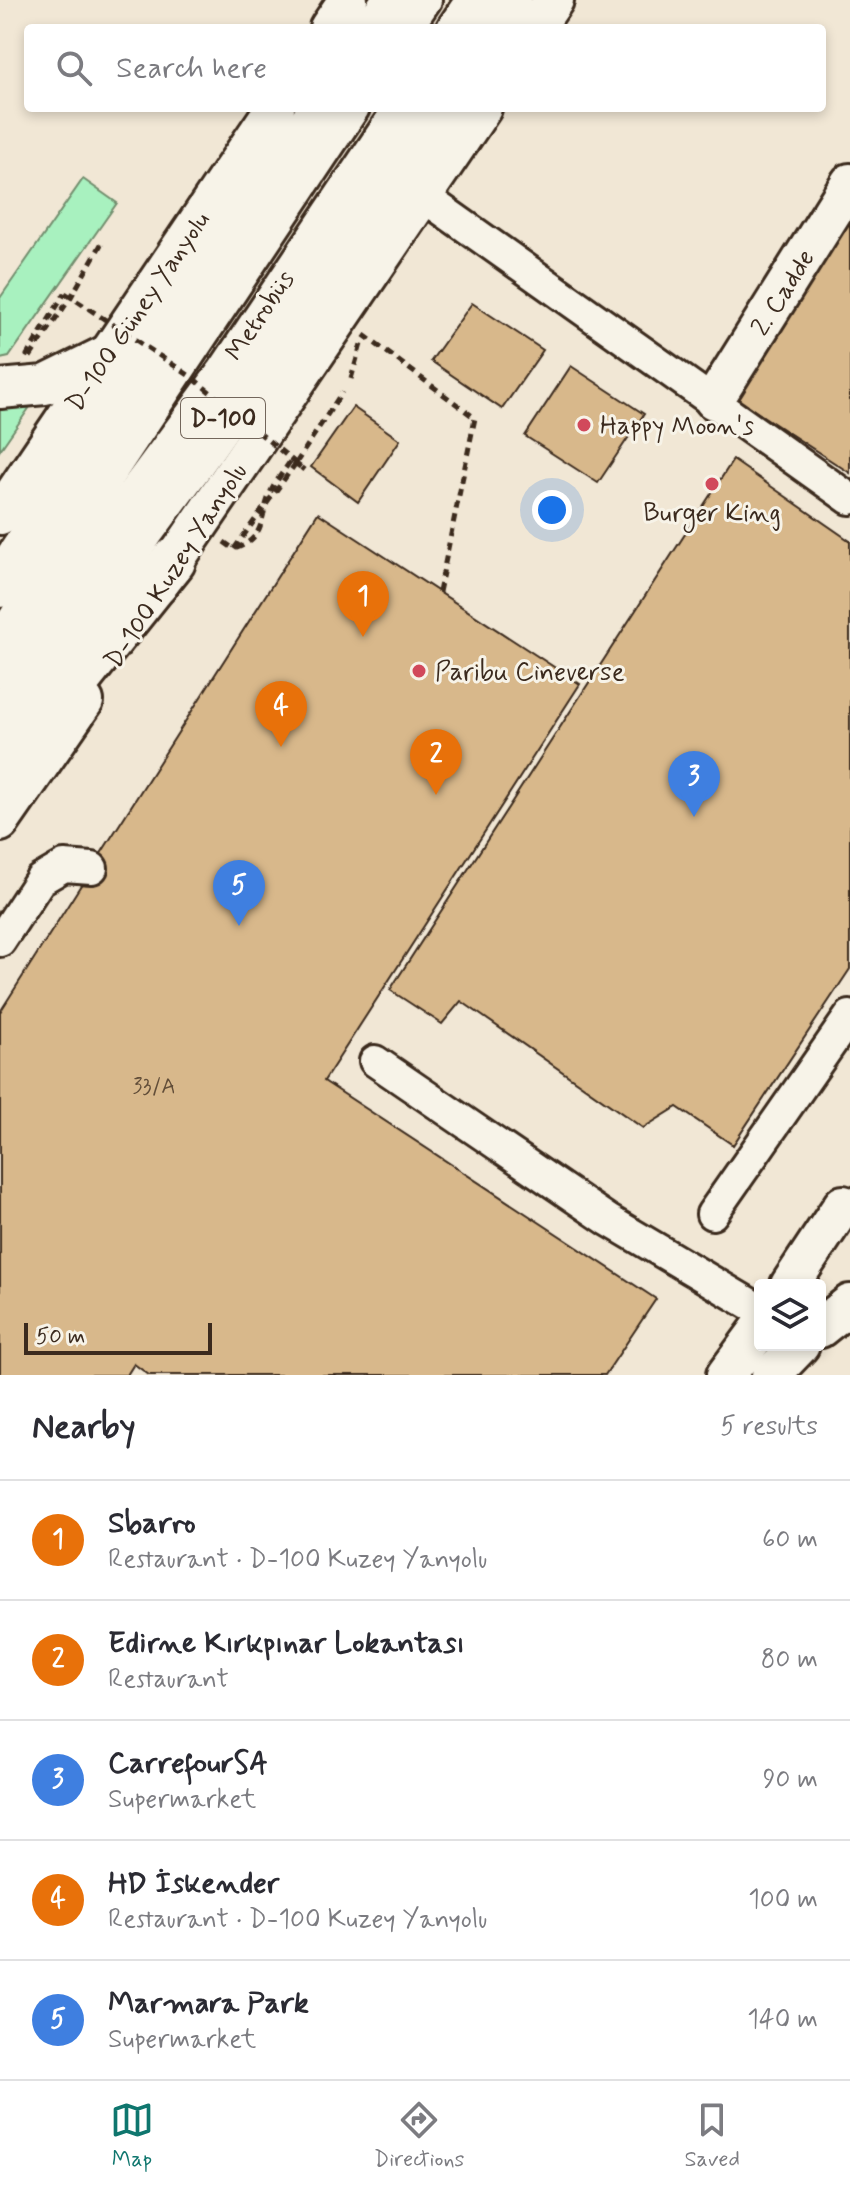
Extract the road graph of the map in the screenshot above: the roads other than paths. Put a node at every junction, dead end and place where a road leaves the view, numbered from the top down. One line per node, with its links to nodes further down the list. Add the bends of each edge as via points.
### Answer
1 (348, 0): 7 (main road)
2 (395, 0): 8 (highway)
3 (426, 0): 9 (street)
4 (471, 0): 10 (street)
5 (509, 0): 11 (highway)
6 (554, 0): 12 (main road)
7 (332, 24)
8 (379, 24)
9 (410, 24)
10 (455, 24)
11 (493, 24)
12 (538, 24)
13 (272, 112): 21 (main road, D-100 Güney Yanyolu)
14 (319, 112): 27 (highway)
15 (351, 112): 28 (street, Metrobüs)
16 (396, 112): 29 (street, Metrobüs, via 222,372)
17 (434, 112): 30 (highway, D-100, via 198,454)
18 (479, 112): 20 (main road, D-100 Kuzey Yanyolu)
19 (850, 183): 23 (main road, 2. Cadde)
20 (424, 197): 23 (street); 26 (main road, D-100 Kuzey Yanyolu)
21 (110, 352): 22 (main road, via 45,385); 25 (main road, D-100 Güney Yanyolu)
22 (0, 389)
23 (714, 400): 24 (street)
24 (850, 499)
25 (0, 515)
26 (173, 561): 31 (highway); 32 (main road, D-100 Kuzey Yanyolu, via 107,669)
27 (0, 585)
28 (0, 639)
29 (0, 673)
30 (0, 722)
31 (0, 777)
32 (0, 822)
33 (92, 868): 34 (street, via 64,866 40,880)
34 (0, 941)
35 (850, 1016): 38 (street)
36 (375, 1061): 42 (street, via 608,1220)
37 (847, 1198): 39 (main road, via 841,1225); 40 (main road)
38 (712, 1214)
39 (850, 1251)
40 (794, 1279)
41 (850, 1304): 43 (main road)
42 (754, 1306)
43 (826, 1323)
44 (754, 1337): 46 (main road)
45 (794, 1351): 47 (main road)
46 (726, 1375)
47 (771, 1375)

